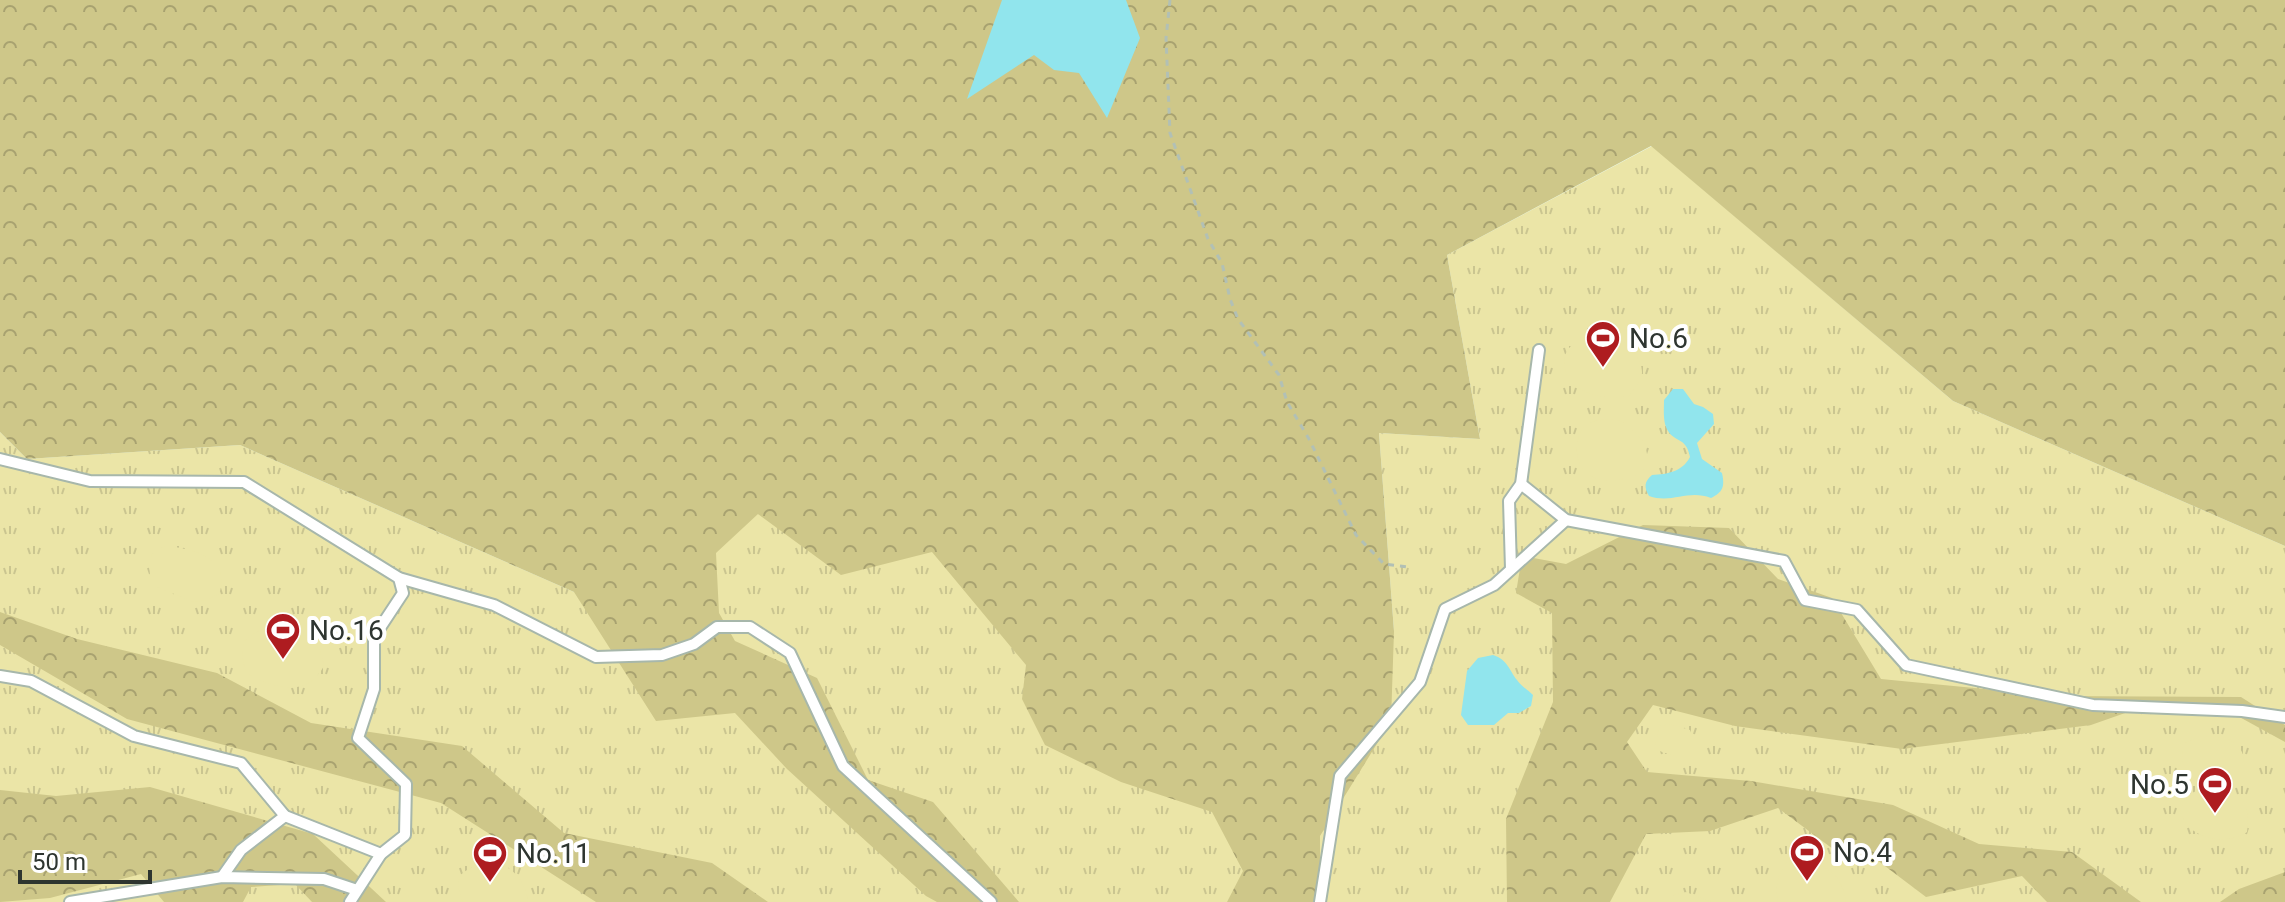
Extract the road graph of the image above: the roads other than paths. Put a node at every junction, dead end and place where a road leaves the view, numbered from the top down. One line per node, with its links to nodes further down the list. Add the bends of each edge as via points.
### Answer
1 (1539, 350): 3 (lane)
2 (0, 459): 6 (lane, via 90,481 244,482)
3 (1521, 484): 4 (lane); 5 (lane, via 1509,501)
4 (1566, 520): 5 (lane); 8 (lane, via 1784,561 1805,600 1857,610 1906,665 2093,705)
5 (1511, 569): 16 (lane, via 1494,585 1445,609 1420,682 1340,776)
6 (399, 578): 10 (lane, via 403,593 374,637 374,689 358,738 406,784 405,835); 15 (lane, via 494,605 596,657 662,655 694,644 717,627 750,627 790,653 843,766)
7 (0, 676): 9 (lane, via 31,681 134,736 241,763)
8 (2285, 717)
9 (285, 816): 10 (lane); 11 (lane, via 241,850)
10 (381, 854): 12 (lane)
11 (222, 877): 12 (lane, via 324,879); 13 (lane)
12 (357, 890): 14 (lane)
13 (70, 902)
14 (350, 902)
15 (991, 902)
16 (1320, 902)

